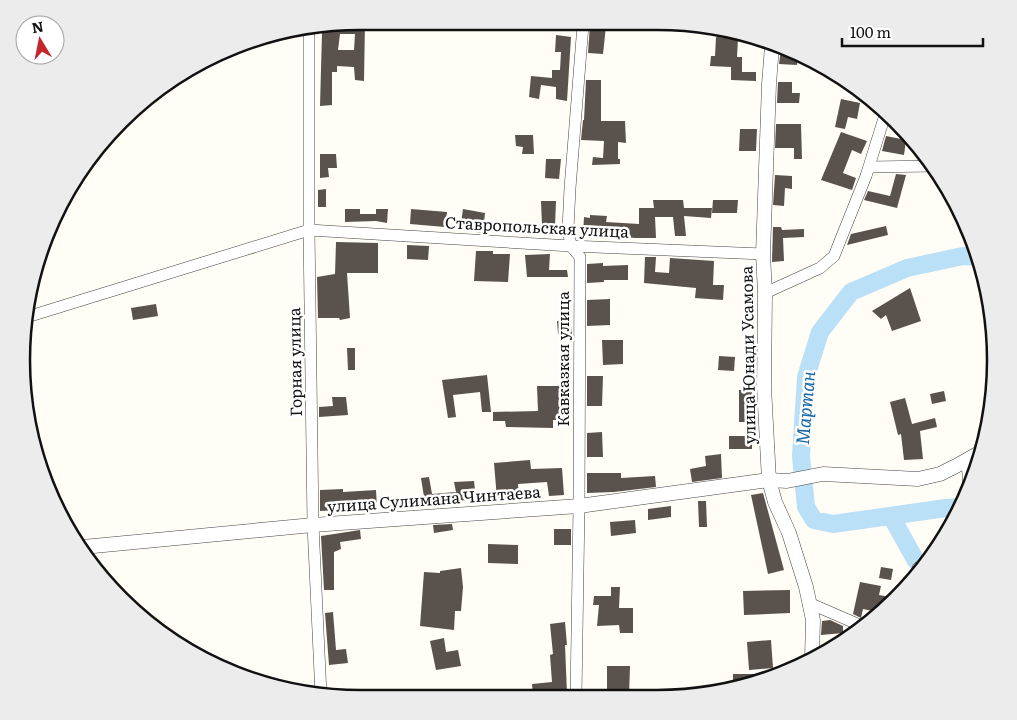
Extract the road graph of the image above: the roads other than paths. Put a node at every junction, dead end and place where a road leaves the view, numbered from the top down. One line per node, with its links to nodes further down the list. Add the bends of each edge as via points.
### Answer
1 (583, 30): 8 (street, Кавказкая улица, via 570,188 568,229)
2 (309, 34): 7 (street, Горная улица)
3 (772, 51): 9 (street, улица Юнади Усамова)
4 (883, 120): 6 (street)
5 (924, 166): 6 (street)
6 (870, 167): 10 (street, via 834,256 820,268)
7 (309, 230): 8 (street, Ставропольская улица); 11 (street); 17 (street, Горная улица)
8 (572, 246): 9 (street, Ставропольская улица); 16 (street, Кавказкая улица, via 580,257)
9 (763, 254): 10 (street, улица Юнади Усамова)
10 (765, 293): 15 (street, улица Юнади Усамова, via 764,387)
11 (33, 315)
12 (972, 457): 13 (street, улица Сулимана Чинтаева)
13 (967, 460): 14 (street); 15 (street, улица Сулимана Чинтаева, via 940,474 918,479 823,474)
14 (968, 470)
15 (769, 480): 16 (street, улица Сулимана Чинтаева); 19 (street, улица Юнади Усамова, via 789,533)
16 (579, 506): 17 (street, улица Сулимана Чинтаева); 23 (street, Кавказкая улица)
17 (313, 525): 18 (street, улица Сулимана Чинтаева); 22 (street, Горная улица)
18 (88, 546)
19 (809, 603): 20 (street); 21 (street, улица Юнади Усамова, via 813,620)
20 (856, 623)
21 (812, 651)
22 (321, 687)
23 (576, 690)

